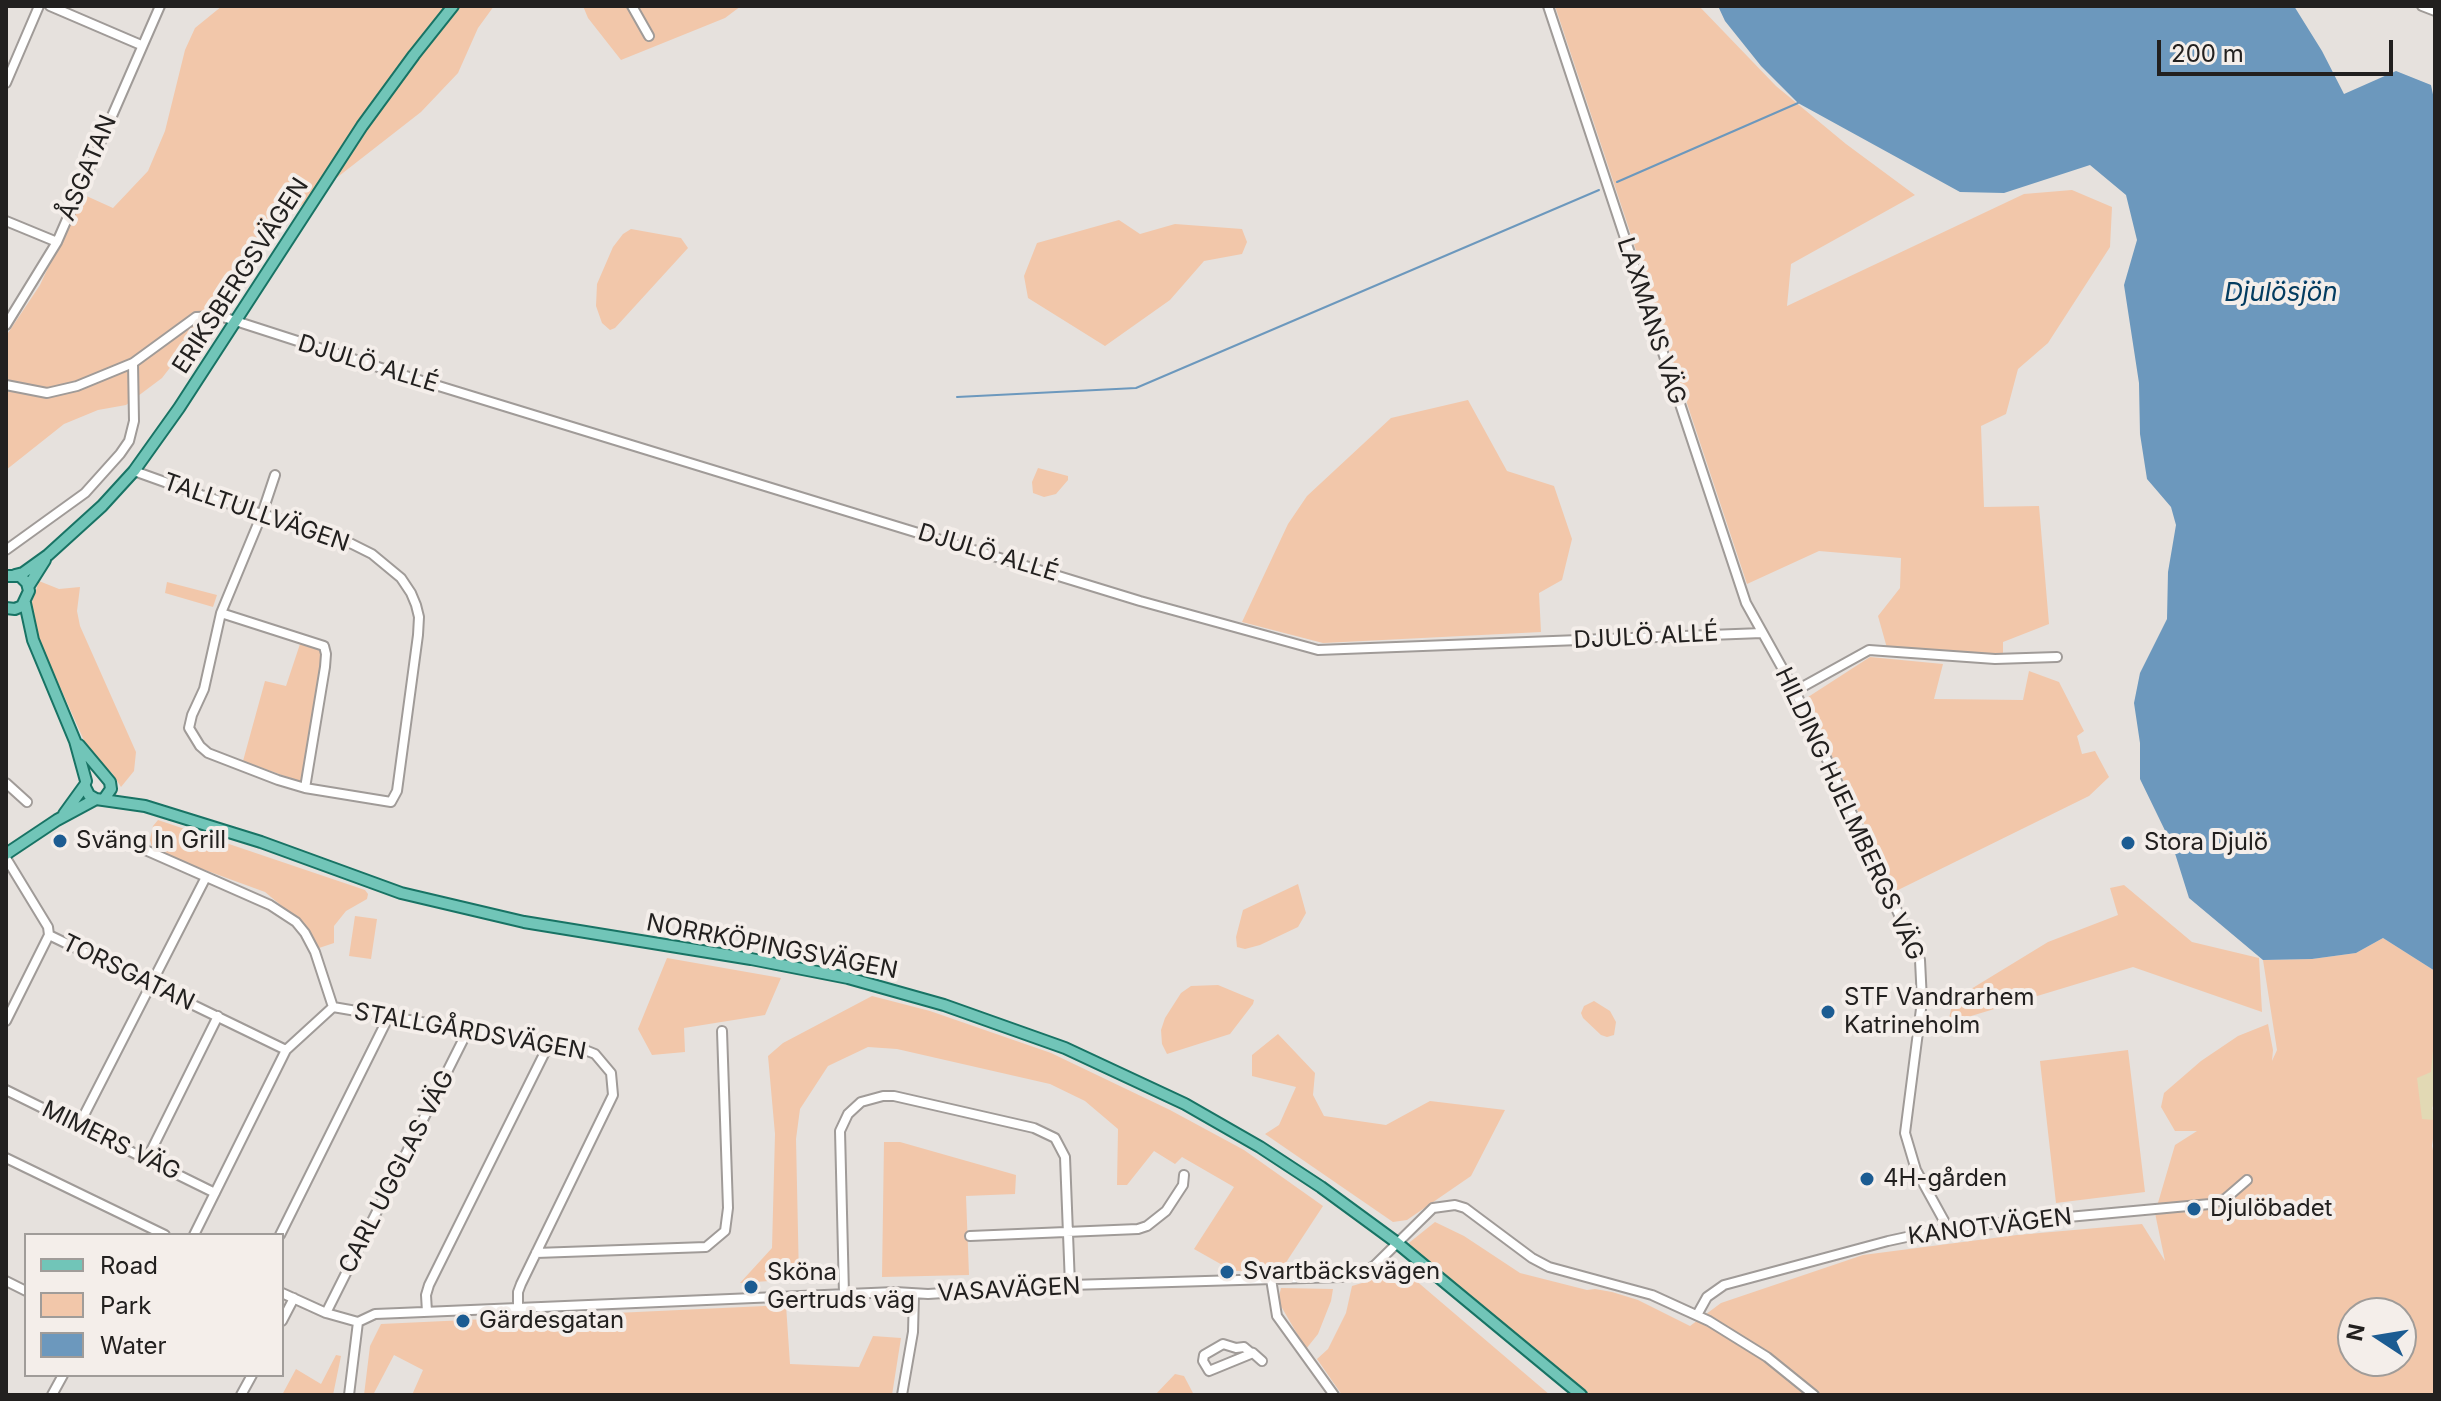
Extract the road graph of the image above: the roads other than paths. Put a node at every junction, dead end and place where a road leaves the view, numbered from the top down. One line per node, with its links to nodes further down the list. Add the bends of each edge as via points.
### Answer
1 (39, 6): 11 (street)
2 (50, 6): 10 (street)
3 (160, 6): 10 (street, ÅSGATAN)
4 (453, 6): 14 (main road, ERIKSBERGSVÄGEN, via 379,101)
5 (632, 6): 9 (street)
6 (1548, 6): 28 (street, LAXMANS VÄG, via 1737,578)
7 (2422, 6): 8 (street)
8 (2435, 11)
9 (649, 36)
10 (141, 45): 13 (street, ÅSGATAN)
11 (6, 83)
12 (6, 221): 13 (street)
13 (57, 242): 15 (street, ÅSGATAN)
14 (234, 322): 16 (street, DJULÖ ALLÉ, via 220,316 196,317); 18 (main road, ERIKSBERGSVÄGEN); 28 (street, DJULÖ ALLÉ, via 1140,601 1318,650)
15 (6, 325)
16 (133, 363): 17 (street, DJULÖ ALLÉ, via 57,392); 21 (street, via 129,441 85,493)
17 (6, 385)
18 (134, 471): 20 (street, TALLTULLVÄGEN); 22 (main road, ERIKSBERGSVÄGEN)
19 (275, 475): 20 (street)
20 (262, 514): 27 (street); 37 (street, TALLTULLVÄGEN, via 372,554 401,578 419,617 393,799 386,803)
21 (6, 550)
22 (48, 555): 23 (main road, ERIKSBERGSVÄGEN); 24 (main road, ERIKSBERGSVÄGEN)
23 (11, 575): 24 (main road, via 23,578)
24 (28, 587): 25 (main road)
25 (25, 603): 26 (main road); 29 (main road)
26 (8, 608): 29 (main road)
27 (221, 613): 37 (street, via 324,646); 37 (street, TALLTULLVÄGEN, via 189,728 208,753)
28 (1762, 633): 31 (street, HILDING HJELMBERGS VÄG)
29 (33, 640): 32 (main road)
30 (2057, 657): 31 (street, via 1995,659 1869,650)
31 (1795, 691): 62 (street, HILDING HJELMBERGS VÄG, via 1920,960 1922,1001 1905,1133 1916,1170)
32 (75, 741): 33 (main road); 35 (main road)
33 (101, 774): 35 (main road, via 92,775); 36 (main road)
34 (6, 783): 39 (street)
35 (86, 784): 38 (main road, via 89,795); 41 (main road)
36 (111, 786): 38 (main road); 40 (main road, NORRKÖPINGSVÄGEN)
37 (305, 788)
38 (100, 799): 40 (main road, NORRKÖPINGSVÄGEN); 41 (main road)
39 (27, 802)
40 (145, 806): 68 (main road, NORRKÖPINGSVÄGEN, via 445,905 795,966 1012,1027 1185,1104 1269,1153)
41 (57, 820): 43 (main road)
42 (134, 845): 44 (street)
43 (6, 856): 45 (street, TORSGATAN)
44 (206, 877): 46 (street); 47 (street, via 296,922 315,952)
45 (49, 935): 46 (street, TORSGATAN); 50 (street)
46 (151, 985): 48 (street, TORSGATAN); 56 (street)
47 (333, 1007): 49 (street, STALLGÅRDSVÄGEN); 54 (street, STALLGÅRDSVÄGEN)
48 (218, 1016): 54 (street, TORSGATAN); 58 (street)
49 (389, 1016): 51 (street, STALLGÅRDSVÄGEN); 66 (street)
50 (6, 1021)
51 (468, 1030): 53 (street, STALLGÅRDSVÄGEN); 80 (street, CARL UGGLAS VÄG)
52 (722, 1031): 69 (street, via 725,1231 706,1247)
53 (549, 1044): 69 (street, STALLGÅRDSVÄGEN, via 595,1054 611,1073 613,1095); 79 (street, via 429,1285)
54 (286, 1050): 61 (street, STALLGÅRDSVÄGEN)
55 (6, 1090): 56 (street, MIMERS VÄG)
56 (79, 1125): 58 (street, MIMERS VÄG)
57 (6, 1158): 63 (street)
58 (147, 1159): 61 (street, MIMERS VÄG)
59 (1184, 1175): 64 (street, via 1166,1211 1147,1226)
60 (2247, 1180): 62 (street, KANOTVÄGEN, via 2210,1204)
61 (215, 1193): 65 (street, STALLGÅRDSVÄGEN)
62 (1948, 1228): 81 (street, KANOTVÄGEN, via 1724,1285 1707,1297)
63 (150, 1232)
64 (1069, 1232): 67 (street); 72 (street); 75 (street, via 1065,1157 1047,1132 894,1096 871,1098 848,1114 840,1131)
65 (195, 1233)
66 (281, 1233)
67 (970, 1236)
68 (1396, 1242): 70 (street, VASAVÄGEN, via 1362,1273); 81 (street, VASAVÄGEN, via 1433,1208 1455,1205 1549,1267 1640,1291); 93 (main road, NORRKÖPINGSVÄGEN)
69 (536, 1253): 78 (street, STALLGÅRDSVÄGEN, via 518,1292)
70 (1271, 1279): 72 (street, VASAVÄGEN); 92 (street, via 1277,1316)
71 (6, 1281): 73 (street)
72 (1070, 1285): 76 (street, VASAVÄGEN)
73 (24, 1290)
74 (284, 1294): 77 (street, VASAVÄGEN)
75 (844, 1294): 76 (street, VASAVÄGEN); 78 (street, VASAVÄGEN)
76 (914, 1294): 91 (street)
77 (294, 1298): 80 (street, VASAVÄGEN); 82 (street)
78 (518, 1309): 79 (street, VASAVÄGEN)
79 (427, 1312): 83 (street, VASAVÄGEN, via 375,1314)
80 (326, 1313): 83 (street, VASAVÄGEN)
81 (1697, 1315): 94 (street, VASAVÄGEN, via 1767,1357)
82 (284, 1317)
83 (358, 1322): 90 (street)
84 (1253, 1353): 84 (street, via 1223,1344 1203,1361 1209,1371); 85 (street)
85 (1262, 1361)
86 (62, 1377): 88 (street)
87 (251, 1377): 89 (street)
88 (52, 1395)
89 (241, 1395)
90 (349, 1395)
91 (902, 1395)
92 (1334, 1395)
93 (1581, 1395)
94 (1814, 1395)

